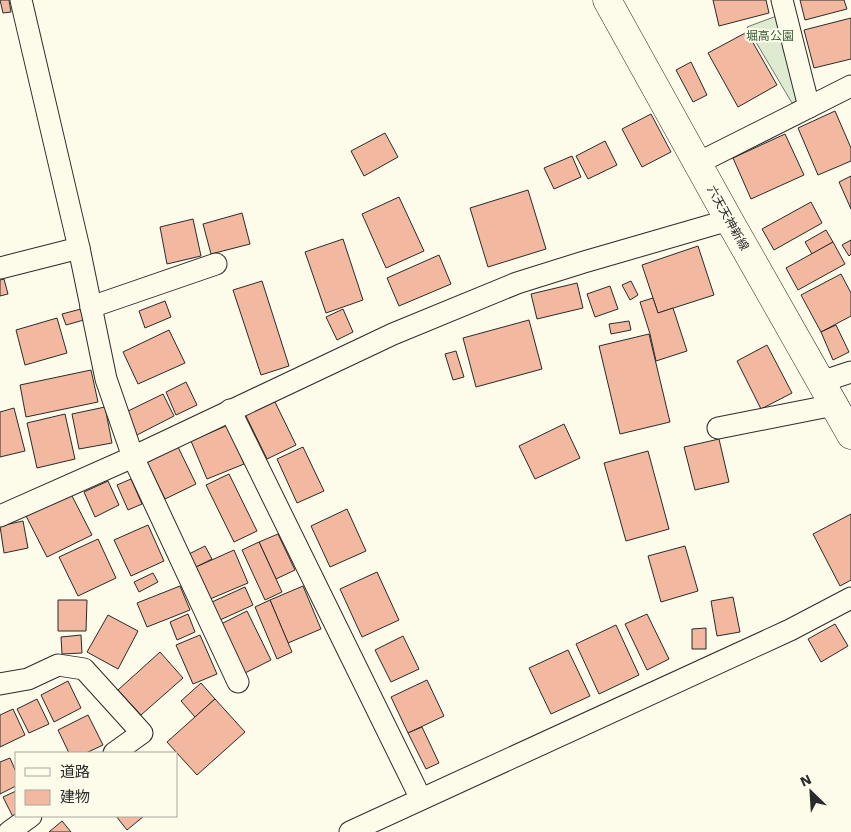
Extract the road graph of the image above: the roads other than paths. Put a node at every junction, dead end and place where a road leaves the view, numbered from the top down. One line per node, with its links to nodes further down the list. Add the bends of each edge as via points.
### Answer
1 (21, 0): 8 (street)
2 (607, 0): 6 (main road, 六天天神新線)
3 (782, 0): 5 (street)
4 (851, 86): 5 (street)
5 (809, 107): 6 (street)
6 (698, 163): 7 (main road, 六天天神新線)
7 (729, 220): 13 (main road, 六天天神新線); 14 (street, via 517,283 393,334)
8 (79, 248): 10 (street); 11 (street)
9 (216, 264): 11 (street)
10 (0, 268)
11 (91, 307): 17 (street, via 106,379)
12 (851, 372): 13 (street)
13 (828, 394): 15 (street); 16 (main road, 六天天神新線)
14 (230, 410): 17 (street); 23 (street)
15 (718, 428)
16 (851, 435)
17 (132, 457): 18 (street); 20 (street)
18 (0, 516)
19 (851, 598): 23 (street, via 790,630)
20 (238, 682)
21 (0, 684): 22 (street, via 28,680 58,665 84,669 142,732)
22 (115, 752)
23 (421, 799): 26 (street)
24 (29, 817): 25 (street)
25 (9, 832)
26 (350, 832)

